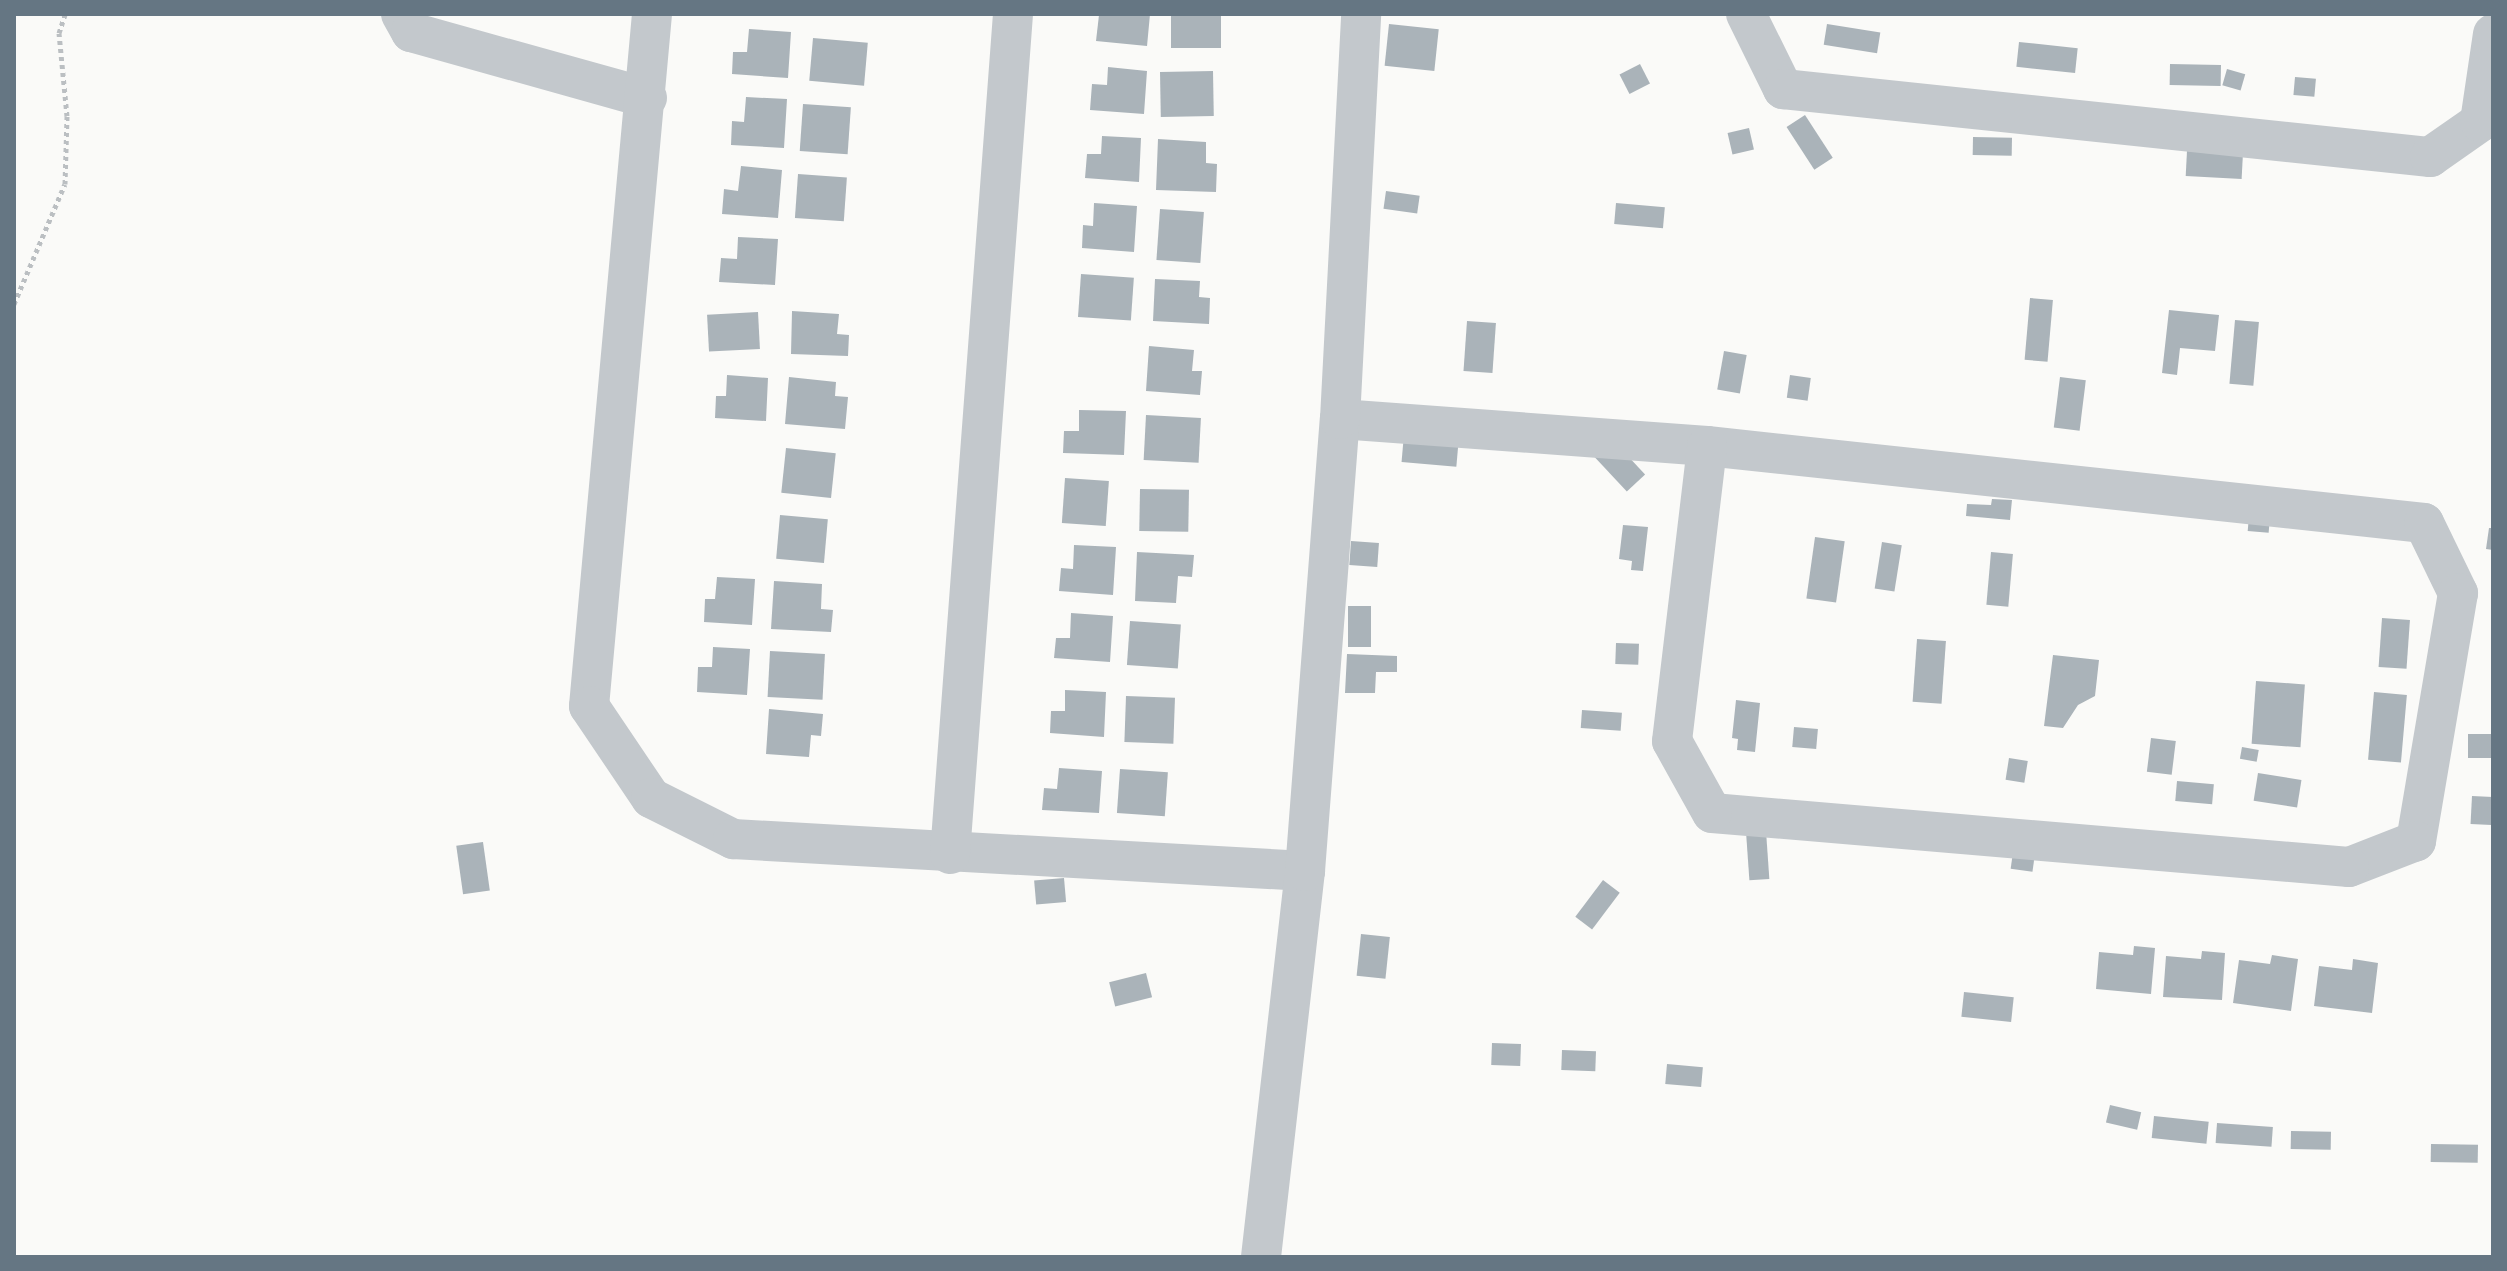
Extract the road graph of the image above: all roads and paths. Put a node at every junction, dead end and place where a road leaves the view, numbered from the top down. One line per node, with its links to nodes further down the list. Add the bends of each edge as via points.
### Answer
1 (65, 14): 9 (path, via 59,33 67,116 65,184)
2 (401, 14): 8 (street, via 411,32)
3 (652, 14): 8 (street)
4 (1013, 14): 12 (street)
5 (1361, 14): 10 (street)
6 (1746, 14): 7 (street, via 1783,89 2430,157 2480,122)
7 (2493, 34)
8 (647, 98): 12 (street, via 589,706 651,798 733,839)
9 (14, 304)
10 (1340, 419): 11 (street); 13 (street)
11 (1707, 446): 11 (street, via 2424,523 2458,593 2416,841 2349,867 1712,813 1672,741)
12 (950, 854): 13 (street)
13 (1305, 871): 14 (street)
14 (1261, 1257)

